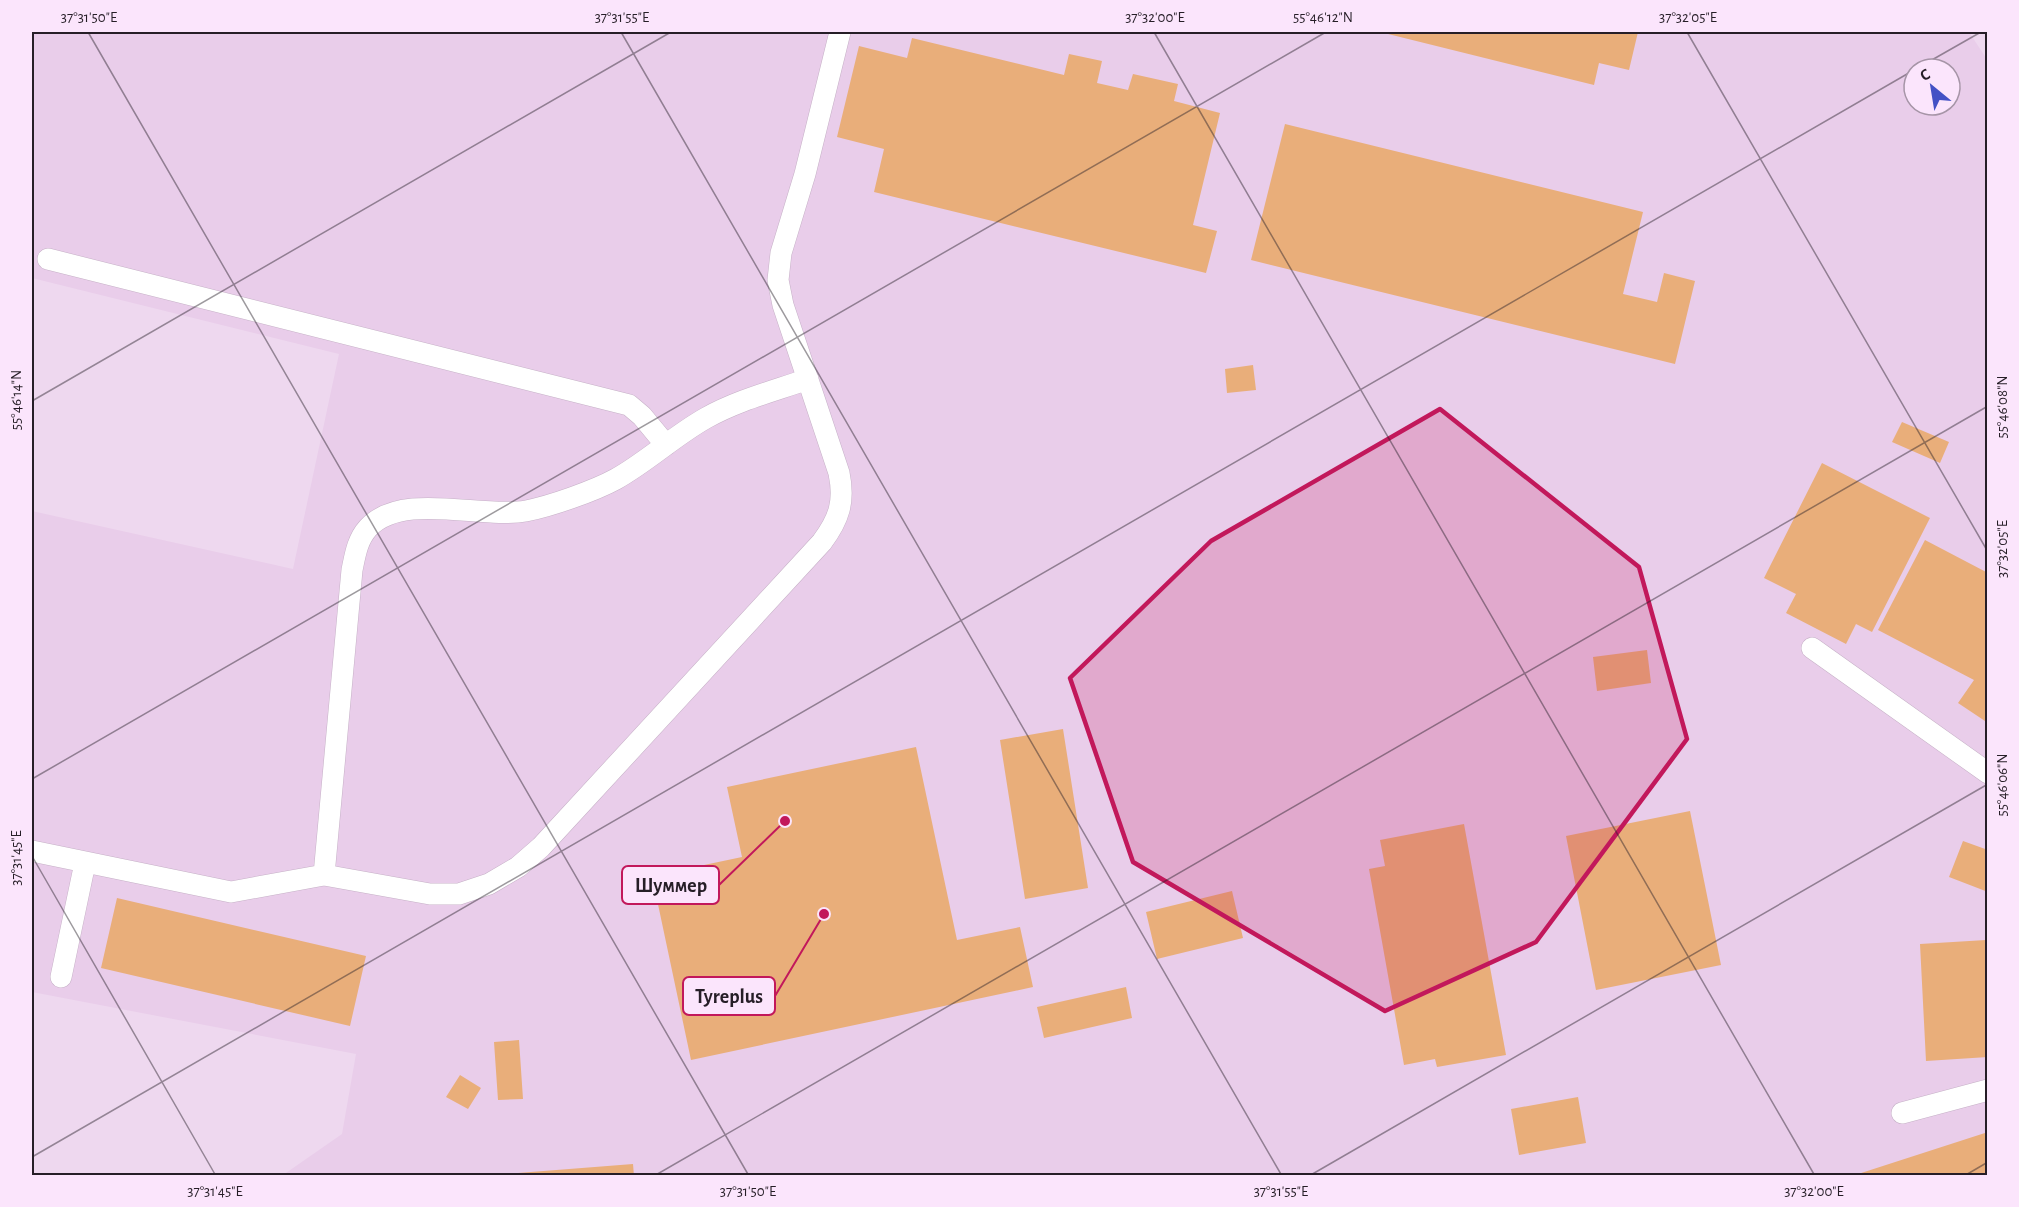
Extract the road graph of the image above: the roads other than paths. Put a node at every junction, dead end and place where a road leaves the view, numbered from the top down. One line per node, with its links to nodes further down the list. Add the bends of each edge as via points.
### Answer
1 (840, 32): 3 (lane, via 781,254 778,280)
2 (48, 259): 4 (lane, via 630,405)
3 (808, 379): 4 (lane, via 732,405 693,425); 9 (lane, via 839,473 842,490 834,525 541,847 489,884 459,894 430,894)
4 (666, 445): 9 (lane, via 615,480 561,501 525,511 494,513 411,509 387,515 368,528 356,547 352,570)
5 (1812, 648): 6 (lane)
6 (1988, 773)
7 (32, 851): 8 (lane)
8 (85, 863): 9 (lane, via 231,892); 10 (lane)
9 (324, 875)
10 (61, 977)
11 (1988, 1090): 12 (lane)
12 (1902, 1113)

